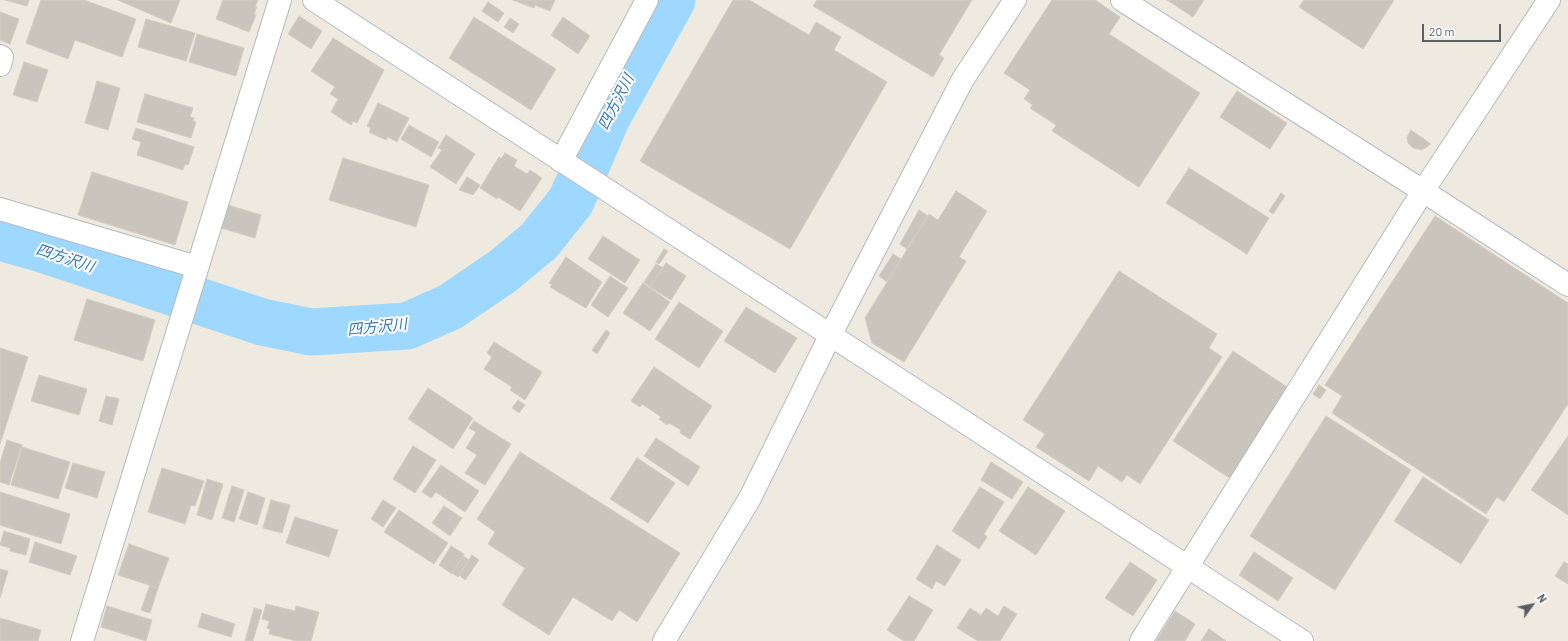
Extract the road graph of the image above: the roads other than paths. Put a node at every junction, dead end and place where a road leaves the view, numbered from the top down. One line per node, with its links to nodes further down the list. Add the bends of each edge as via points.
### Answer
1 (280, 0): 12 (street)
2 (314, 0): 9 (street)
3 (647, 0): 9 (street)
4 (1015, 0): 14 (street, via 963,79)
5 (1122, 0): 10 (street)
6 (1549, 0): 10 (street)
7 (0, 56): 8 (street)
8 (0, 64)
9 (561, 161): 14 (street)
10 (1423, 191): 13 (street); 15 (street)
11 (0, 209): 12 (street)
12 (197, 267): 16 (street)
13 (1568, 285)
14 (831, 334): 15 (street); 17 (street, via 750,498)
15 (1188, 568): 18 (street); 19 (street)
16 (82, 641)
17 (664, 641)
18 (1142, 641)
19 (1302, 641)

